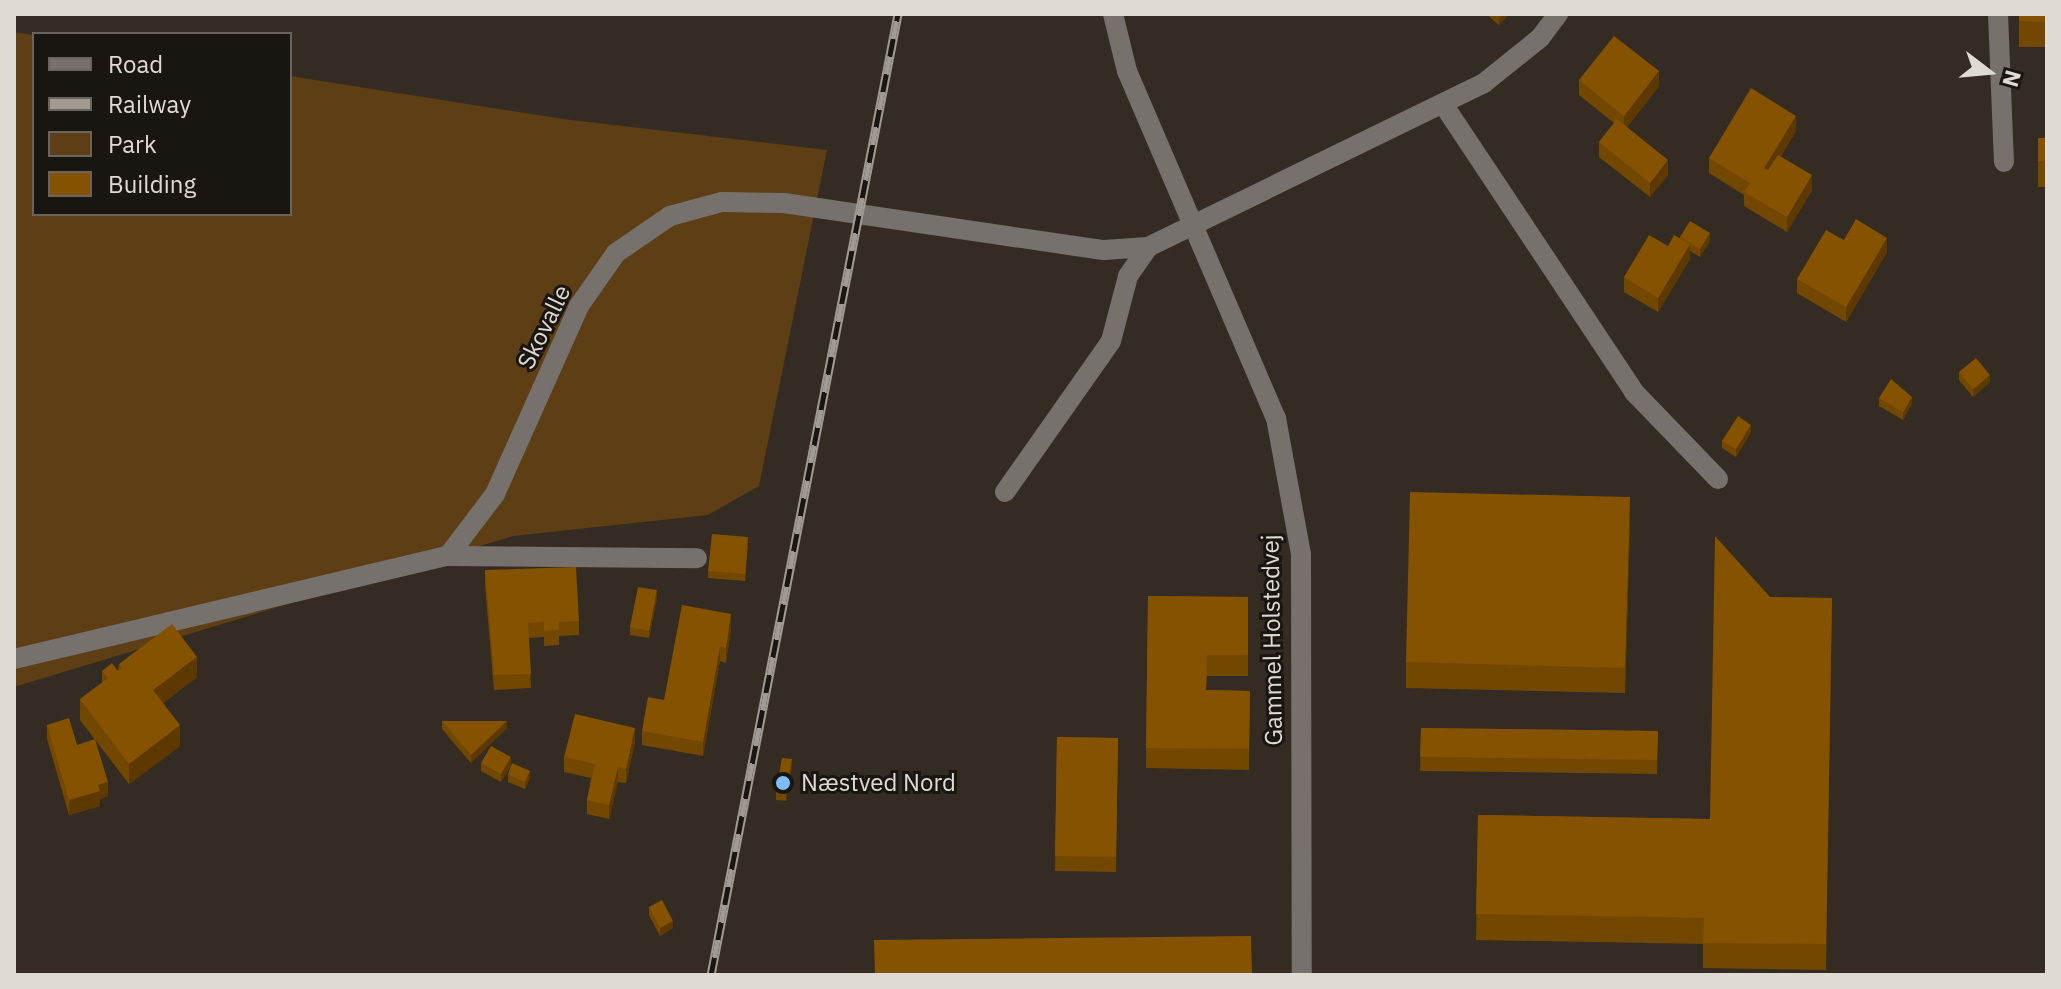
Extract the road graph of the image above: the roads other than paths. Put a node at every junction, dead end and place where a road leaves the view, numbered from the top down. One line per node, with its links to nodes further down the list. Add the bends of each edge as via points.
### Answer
1 (1113, 14): 6 (street, Gammel Holstedvej, via 1127,71)
2 (1558, 14): 4 (street, via 1540,38 1484,83)
3 (1998, 14): 5 (street)
4 (1443, 104): 6 (street); 8 (street, via 1634,392)
5 (2004, 162)
6 (1193, 227): 7 (street, Skovalle); 13 (street, Gammel Holstedvej, via 1276,418 1301,554)
7 (1148, 247): 9 (street, via 1128,276 1111,341); 10 (street, Skovalle, via 1104,250 784,203 722,202 670,216 616,253 579,306 495,494)
8 (1718, 479)
9 (1005, 492)
10 (448, 556): 11 (street); 12 (street)
11 (697, 558)
12 (14, 659)
13 (1302, 975)

